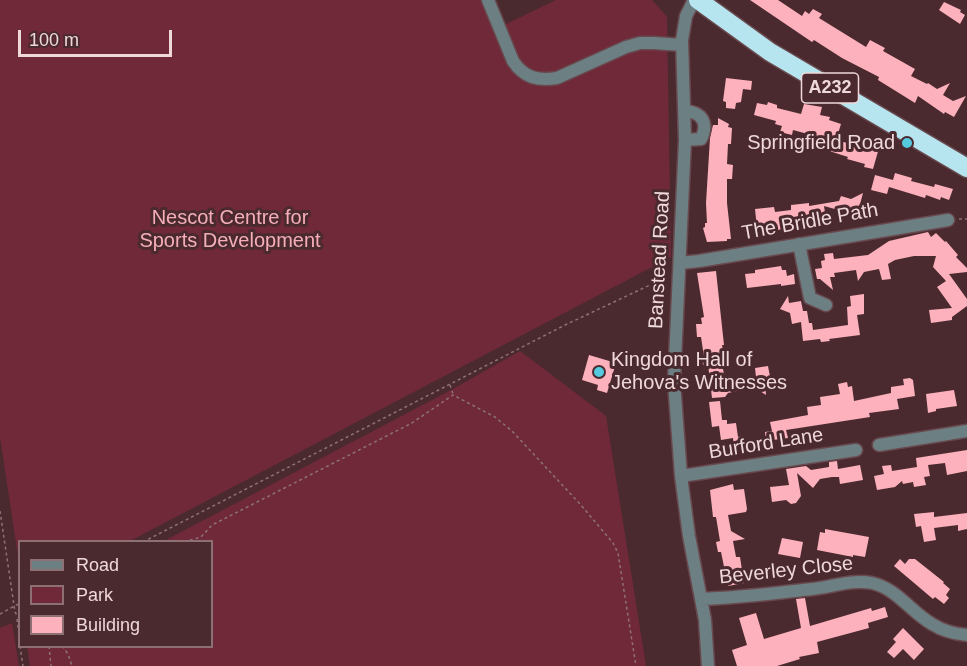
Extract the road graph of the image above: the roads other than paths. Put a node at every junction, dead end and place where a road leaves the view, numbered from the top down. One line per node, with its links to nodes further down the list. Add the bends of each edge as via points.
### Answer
1 (488, 0): 3 (street, via 513,61 534,79 557,78 640,43)
2 (696, 0): 3 (street, Banstead Road, via 686,16); 6 (highway, A232, via 770,52)
3 (682, 45): 4 (street, Banstead Road)
4 (685, 111): 5 (street, Banstead Road); 5 (street, via 693,111 705,123 701,139)
5 (685, 140): 9 (street, Banstead Road)
6 (967, 168)
7 (948, 220): 8 (street, The Bridle Path)
8 (799, 244): 9 (street, The Bridle Path); 10 (street, via 810,298)
9 (680, 262): 14 (street, Banstead Road, via 674,382)
10 (826, 305)
11 (967, 431): 12 (street)
12 (879, 444)
13 (856, 450): 14 (street, Burford Lane)
14 (681, 476): 15 (street, Banstead Road)
15 (702, 598): 16 (street, Beverley Close, via 870,582 888,590 931,624); 17 (street, Banstead Road)
16 (967, 635)
17 (708, 666)

